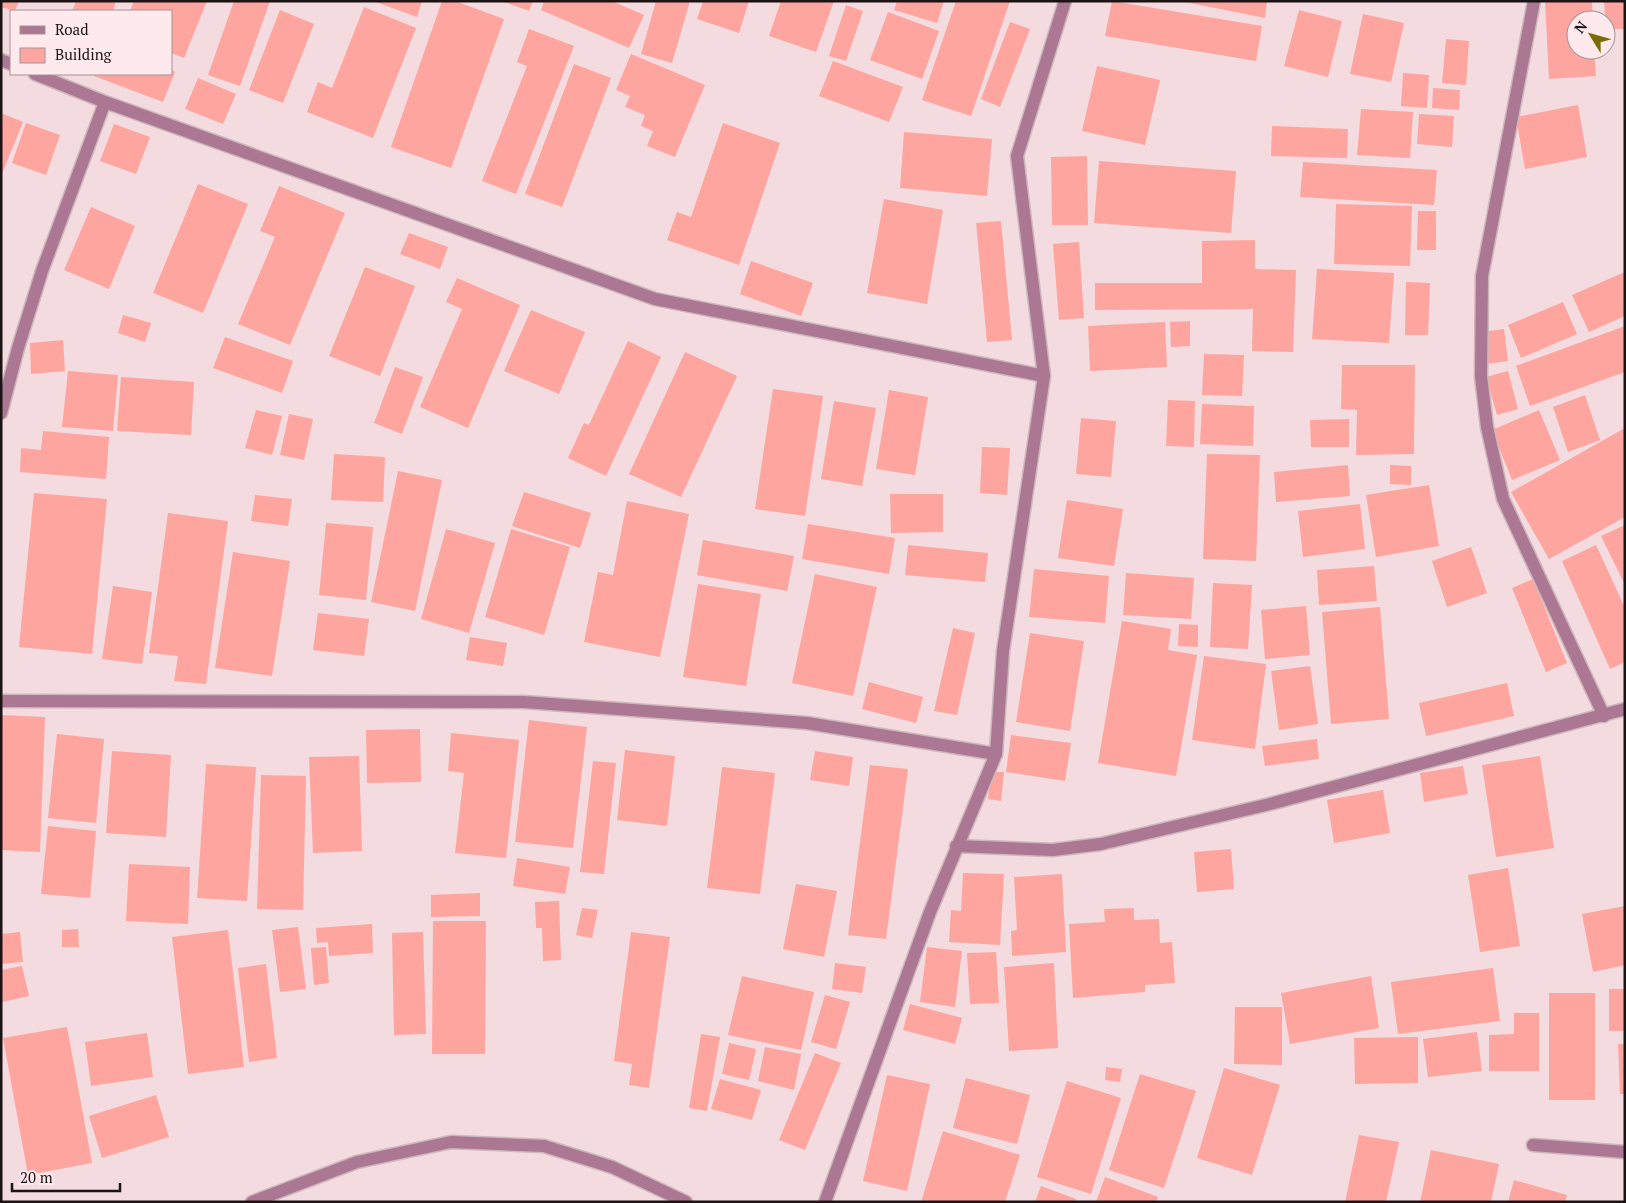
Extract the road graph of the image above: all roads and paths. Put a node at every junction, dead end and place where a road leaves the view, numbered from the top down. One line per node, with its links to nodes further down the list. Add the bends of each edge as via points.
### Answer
1 (1065, 1): 5 (street, via 1017,156)
2 (1534, 1): 9 (street, via 1482,276 1481,376 1486,427 1503,499)
3 (38, 75): 4 (street)
4 (105, 102): 5 (street, via 655,299); 6 (street, via 42,271)
5 (1044, 376): 10 (street, via 1003,651)
6 (1, 413)
7 (1, 701): 10 (street, via 524,702 807,723)
8 (1625, 709): 9 (street)
9 (1604, 716): 11 (street, via 1270,804 1101,844 1052,850)
10 (996, 754): 11 (street)
11 (956, 846): 16 (street)
12 (1533, 1145): 13 (street)
13 (1625, 1152)
14 (252, 1202): 15 (street, via 357,1162 451,1142 544,1146 612,1167)
15 (686, 1202)
16 (826, 1202)

